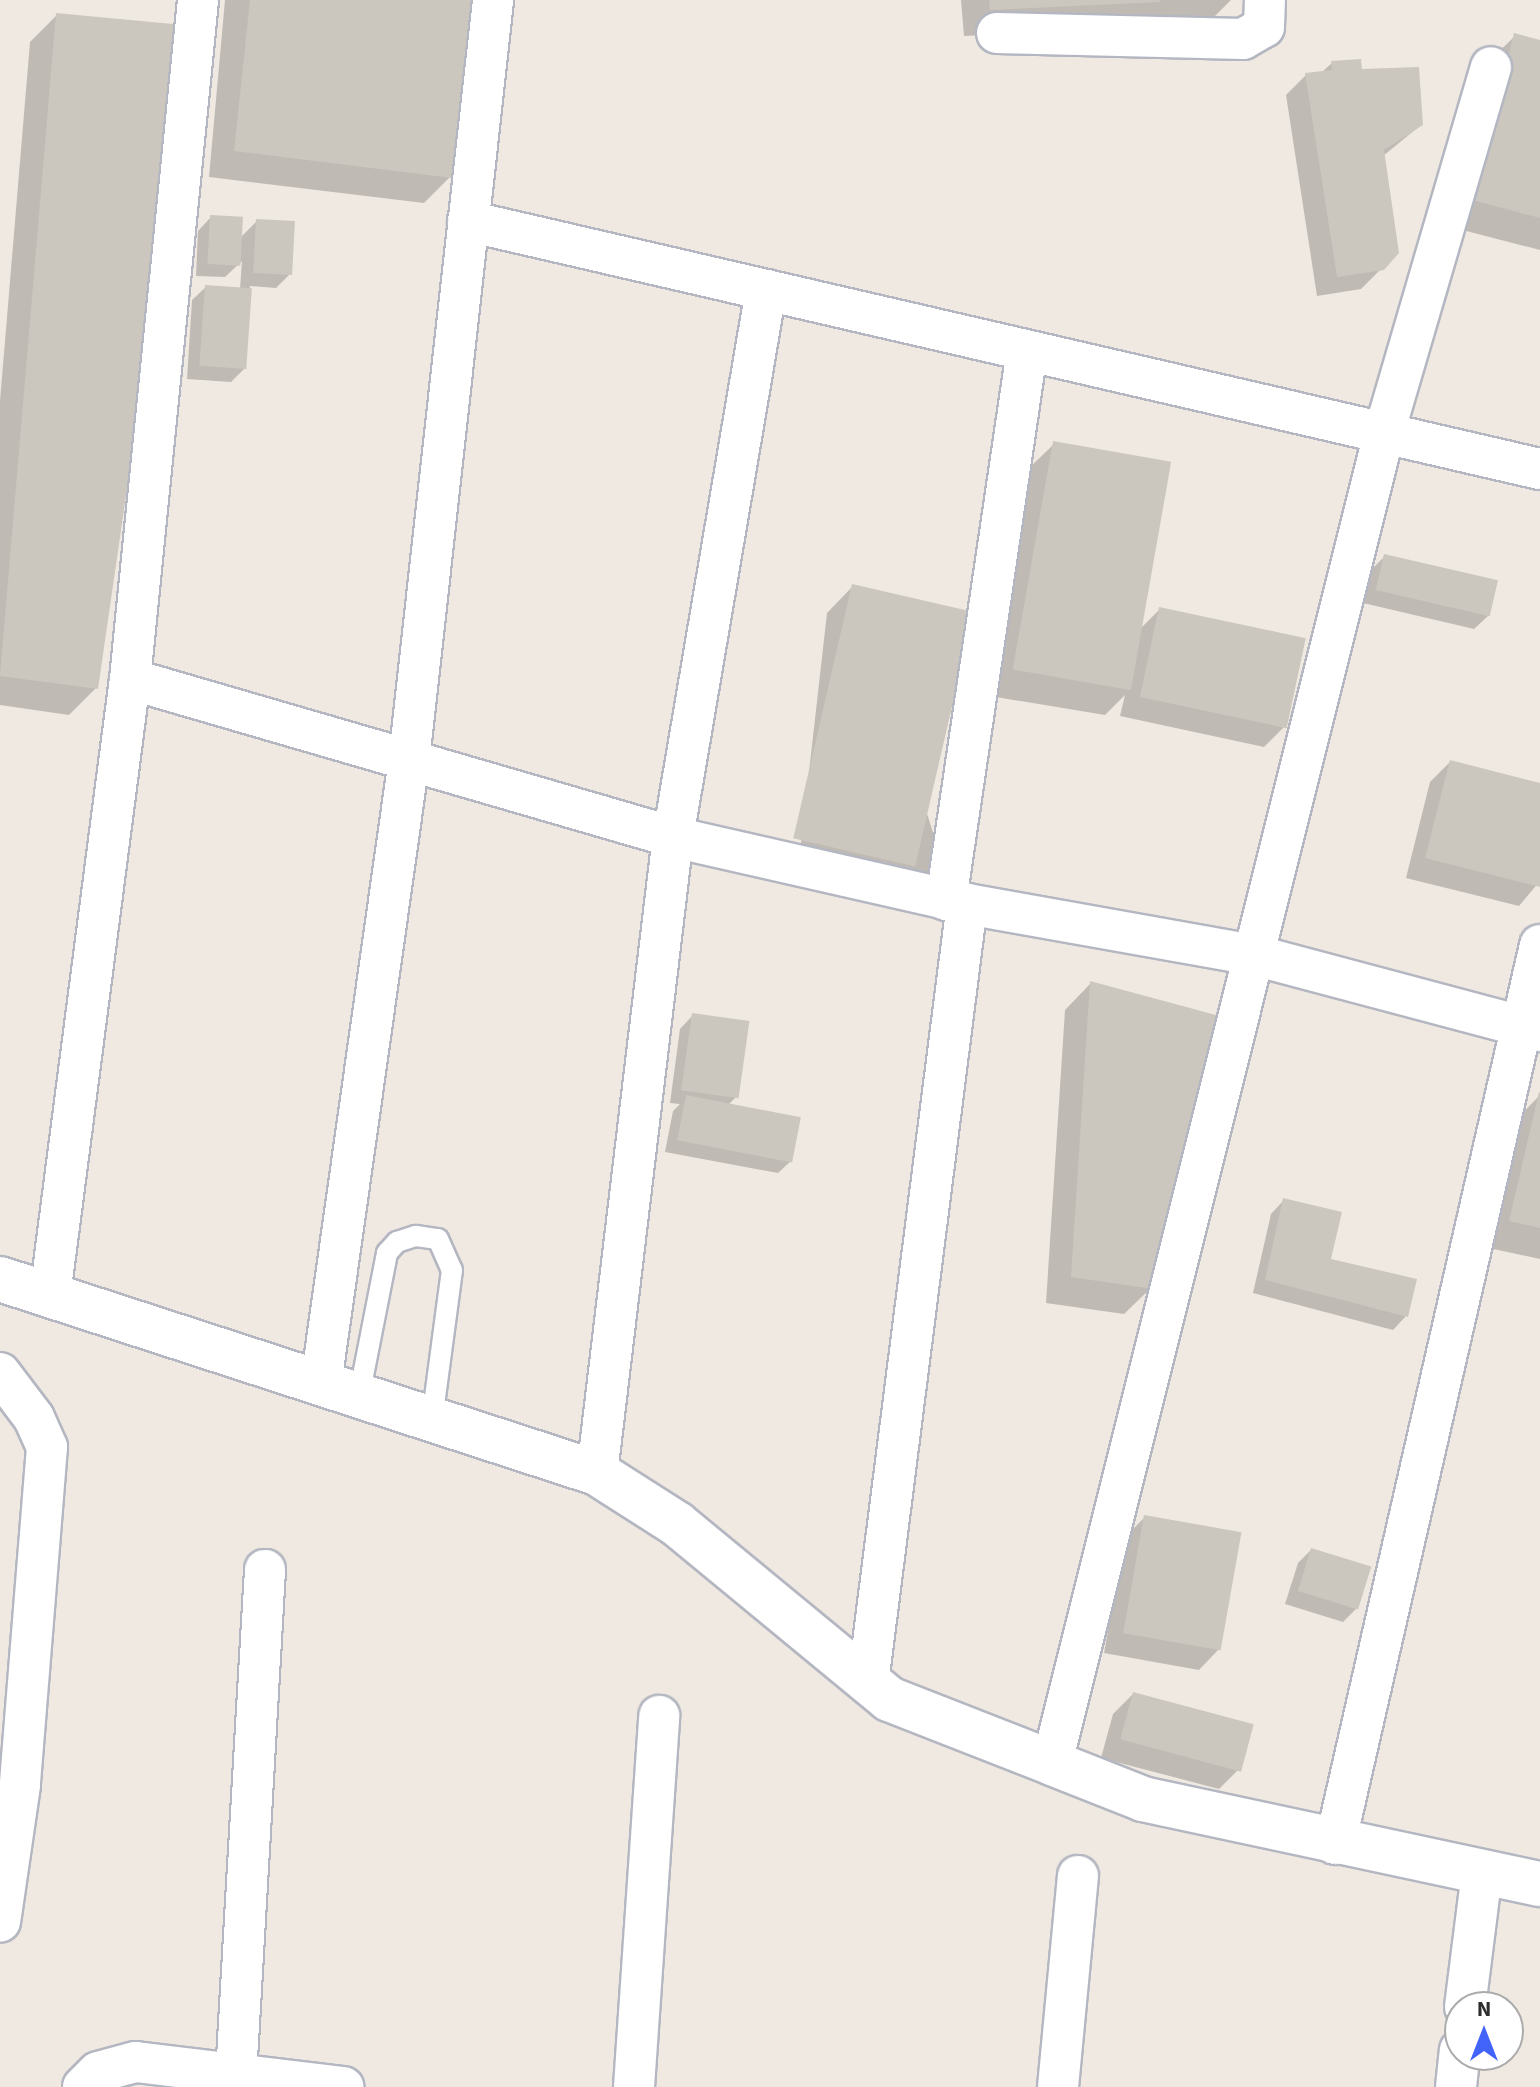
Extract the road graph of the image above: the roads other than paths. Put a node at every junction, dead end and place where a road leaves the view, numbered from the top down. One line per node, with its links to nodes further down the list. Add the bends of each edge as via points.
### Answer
1 (198, 0): 11 (street)
2 (493, 0): 6 (street)
3 (1265, 0): 4 (street, via 1264,27 1243,39)
4 (997, 33)
5 (1491, 67): 9 (street)
6 (468, 221): 7 (street); 12 (street)
7 (766, 290): 8 (street); 13 (street)
8 (1027, 351): 9 (street); 14 (street)
9 (1384, 433): 10 (street); 16 (street)
10 (1540, 469)
11 (130, 679): 12 (street); 19 (street)
12 (409, 760): 13 (street); 21 (street)
13 (673, 837): 14 (street); 23 (street)
14 (956, 902): 16 (street); 25 (street)
15 (1540, 945): 17 (street)
16 (1258, 956): 17 (street); 27 (street)
17 (1529, 1029): 28 (street)
18 (0, 1279): 19 (street)
19 (50, 1295): 21 (street)
20 (0, 1373): 32 (street, via 34,1418 47,1447 20,1785)
21 (340, 1390): 22 (street); 22 (lane, via 387,1253 397,1242 416,1236 438,1239 452,1270)
22 (432, 1420): 23 (street)
23 (597, 1473): 25 (street, via 677,1524)
24 (265, 1570): 34 (street)
25 (868, 1682): 27 (street, via 889,1699)
26 (659, 1716): 37 (street)
27 (1052, 1763): 28 (street, via 1143,1799)
28 (1335, 1844): 29 (street)
29 (1482, 1873): 31 (street); 33 (street)
30 (1078, 1876): 38 (street)
31 (1540, 1884)
32 (0, 1922)
33 (1467, 1991)
34 (236, 2076): 35 (street, via 136,2062 98,2072); 36 (street)
35 (83, 2087)
36 (344, 2087)
37 (634, 2087)
38 (1058, 2087)

